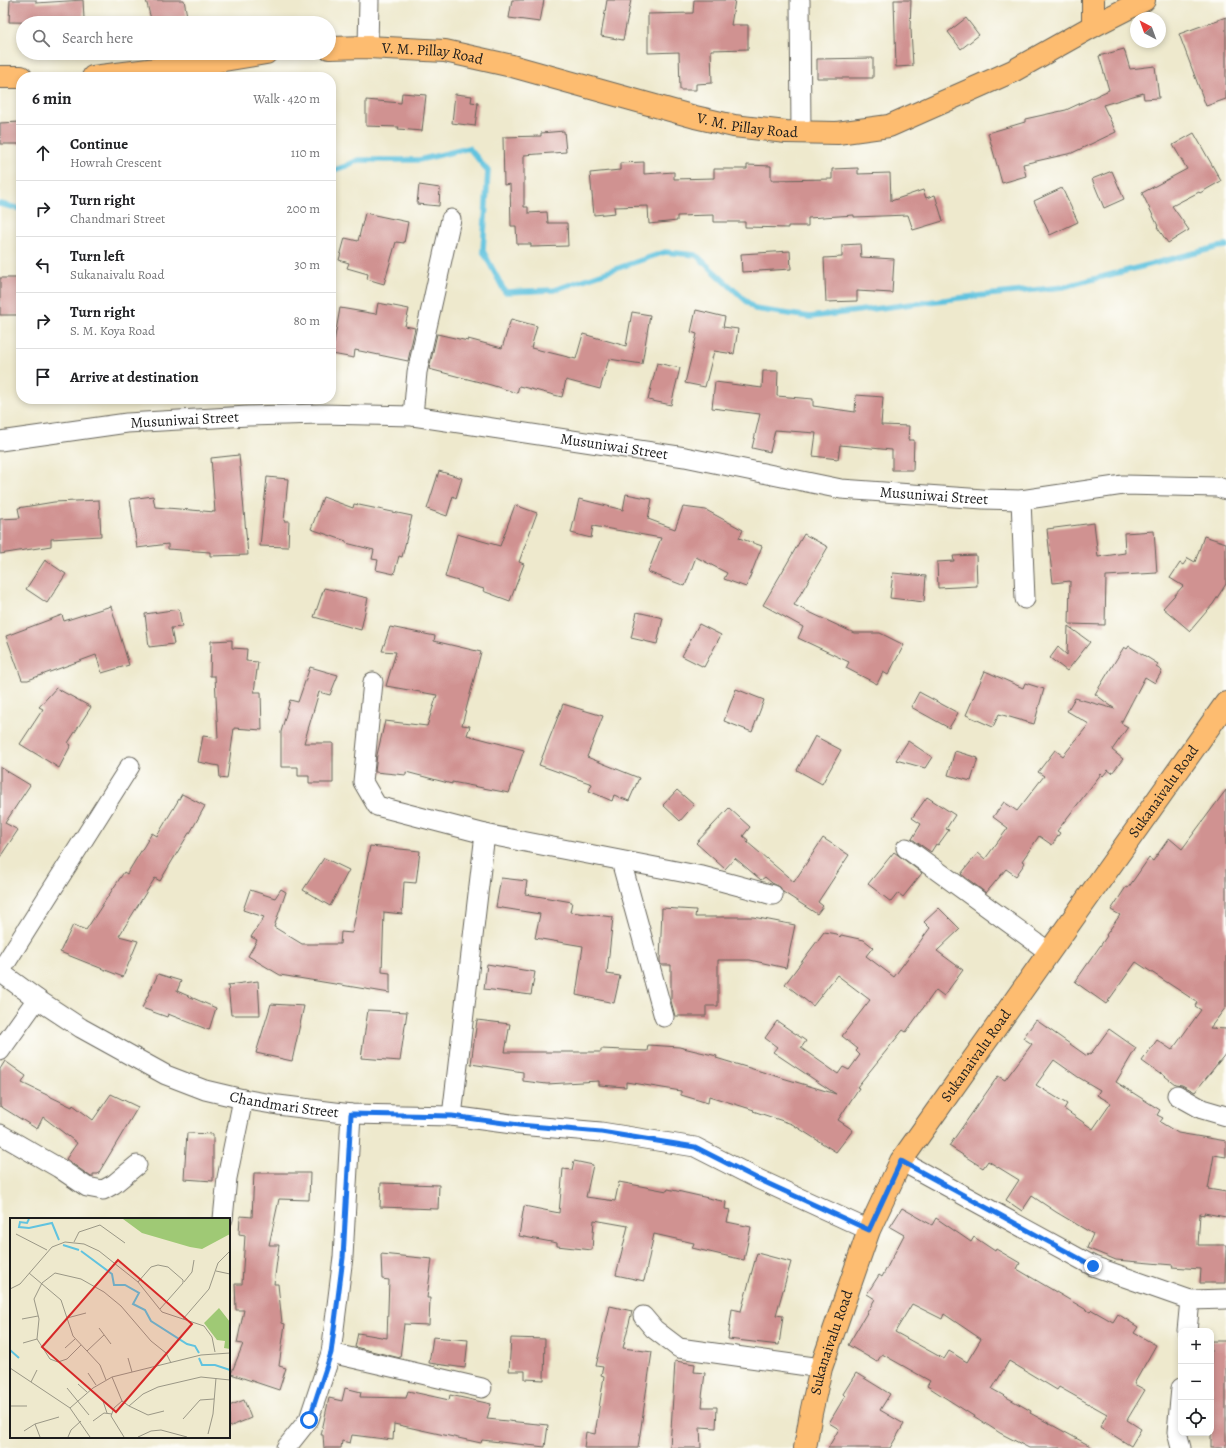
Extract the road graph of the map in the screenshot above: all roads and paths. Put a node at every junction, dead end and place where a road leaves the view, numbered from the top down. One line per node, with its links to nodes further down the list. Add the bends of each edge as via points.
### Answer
1 (369, 0): 6 (street)
2 (800, 0): 12 (street)
3 (1093, 0): 5 (main road)
4 (1144, 0): 5 (main road, V. M. Pillay Road)
5 (1093, 26): 12 (main road, V. M. Pillay Road, via 1012,71 889,126 838,133)
6 (368, 46): 7 (main road, V. M. Pillay Road); 12 (main road, V. M. Pillay Road, via 445,51 512,66 734,126)
7 (336, 48)
8 (224, 60): 9 (main road)
9 (133, 72)
10 (0, 77): 11 (main road)
11 (16, 77)
12 (801, 133)
13 (451, 219): 14 (street, via 417,372)
14 (413, 416): 15 (street, Musuniwai Street, via 320,414 127,423); 17 (street, Musuniwai Street, via 685,457 841,489)
15 (0, 441)
16 (1226, 490): 17 (street, Musuniwai Street, via 1218,487 1123,485)
17 (1021, 500): 18 (street)
18 (1025, 599)
19 (373, 682): 22 (street, via 363,782 377,806)
20 (1226, 703): 26 (main road, Sukanaivalu Road)
21 (130, 766): 27 (street)
22 (485, 834): 24 (street); 34 (street)
23 (906, 848): 26 (street)
24 (621, 861): 25 (street, via 702,876); 29 (street)
25 (773, 895)
26 (1049, 952): 37 (main road, Sukanaivalu Road)
27 (0, 972): 28 (street, Chandmari Street)
28 (37, 999): 30 (street); 32 (street, Chandmari Street, via 81,1028 166,1075 205,1090)
29 (664, 1017)
30 (0, 1051)
31 (1177, 1095): 35 (street, via 1202,1109)
32 (243, 1099): 33 (street, Chandmari Street); 39 (street, via 227,1178)
33 (351, 1114): 34 (street, Chandmari Street); 45 (street, via 343,1258)
34 (452, 1116): 40 (street, Chandmari Street, via 601,1132 695,1147)
35 (1226, 1116)
36 (0, 1134): 38 (street, via 60,1168 87,1187 103,1190)
37 (901, 1161): 40 (main road, Sukanaivalu Road); 42 (street, via 1093,1266)
38 (137, 1165)
39 (223, 1218)
40 (869, 1230): 46 (main road, Sukanaivalu Road)
41 (1226, 1299): 42 (street)
42 (1190, 1300): 44 (street)
43 (643, 1316): 46 (street, via 654,1329 678,1348)
44 (1187, 1328)
45 (331, 1353): 47 (street); 49 (street, via 309,1420)
46 (821, 1368): 50 (main road, Sukanaivalu Road)
47 (482, 1388)
48 (1180, 1400): 51 (street, via 1177,1432)
49 (286, 1448)
50 (805, 1448)
51 (1181, 1448)

